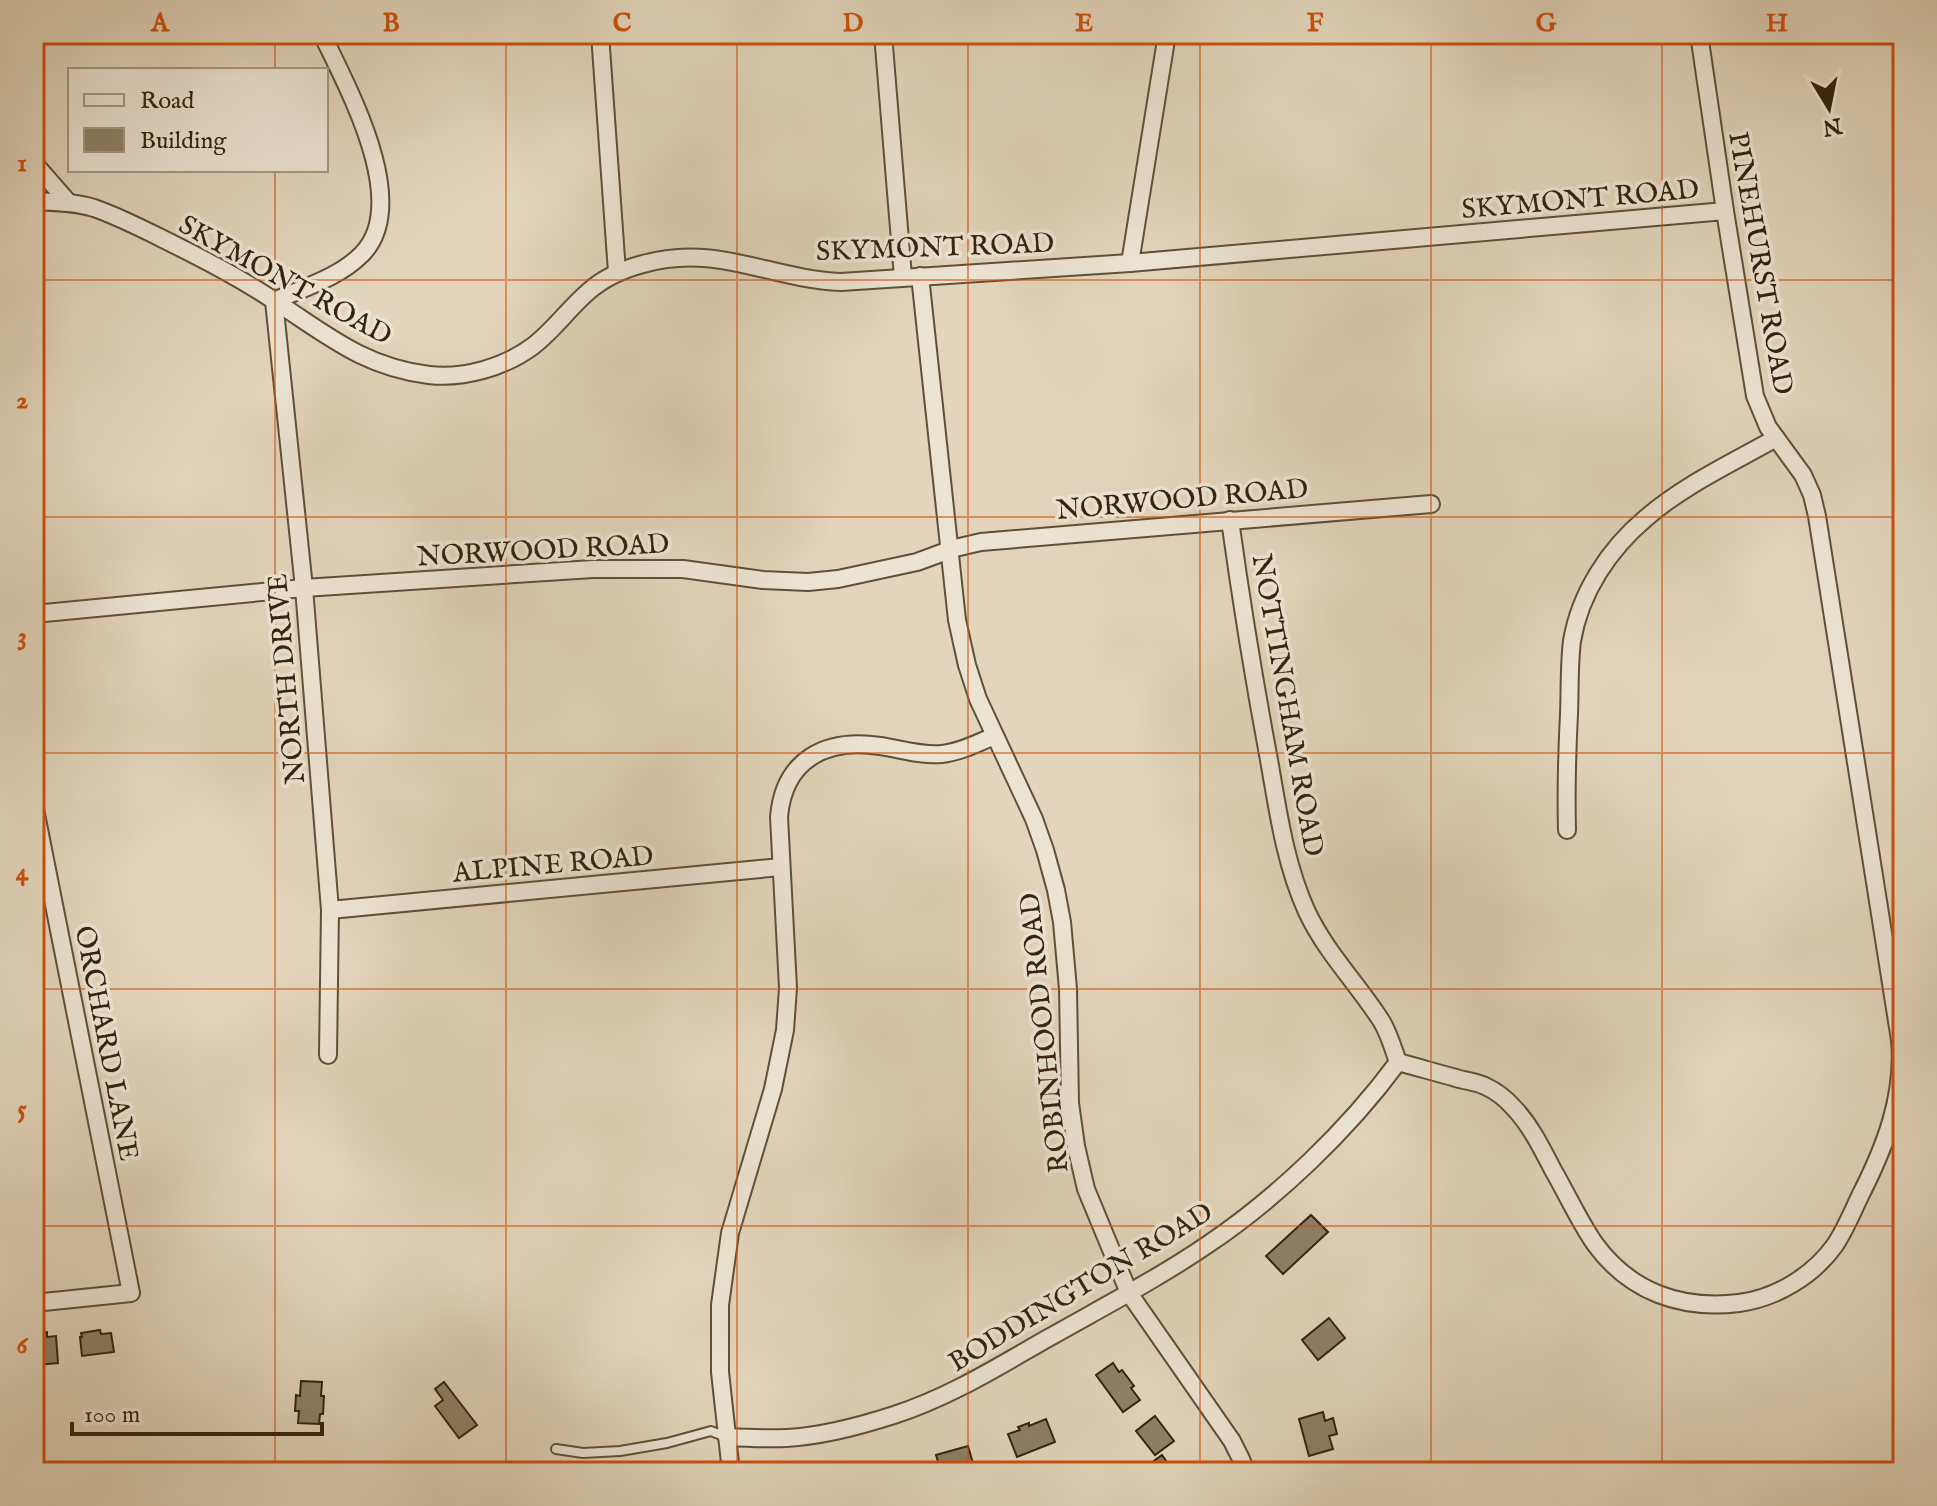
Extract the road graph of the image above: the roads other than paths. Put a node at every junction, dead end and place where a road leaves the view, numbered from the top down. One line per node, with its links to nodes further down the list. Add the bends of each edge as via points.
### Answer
1 (322, 34): 14 (street, via 373,154 380,194 378,221 359,257)
2 (600, 34): 11 (street)
3 (883, 34): 13 (street)
4 (1167, 34): 10 (street)
5 (1699, 34): 9 (street, PINEHURST ROAD)
6 (34, 163): 8 (street)
7 (34, 201): 8 (street, SKYMONT ROAD)
8 (69, 203): 14 (street, SKYMONT ROAD, via 95,208 148,232)
9 (1725, 211): 10 (street, SKYMONT ROAD); 15 (street, PINEHURST ROAD, via 1755,396)
10 (1130, 263): 12 (street, SKYMONT ROAD)
11 (617, 272): 13 (street, SKYMONT ROAD, via 668,258 695,257 823,281); 14 (street, SKYMONT ROAD, via 516,357 482,370 445,375 367,359)
12 (920, 276): 13 (street, SKYMONT ROAD); 18 (street, ROBINHOOD ROAD)
13 (903, 277)
14 (274, 301): 19 (street, NORTH DRIVE)
15 (1776, 438): 23 (street, via 1647,516 1617,545 1596,577 1572,644); 27 (street, PINEHURST ROAD, via 1803,475 1817,516 1901,1050 1898,1092 1885,1143 1838,1239 1805,1276 1745,1302 1686,1304 1659,1295 1621,1272 1595,1243 1539,1143 1509,1103 1486,1086)
16 (1431, 504): 17 (street, NORWOOD ROAD)
17 (1230, 520): 18 (street, NORWOOD ROAD, via 981,542); 27 (street, NOTTINGHAM ROAD, via 1274,792 1294,876 1318,932 1384,1025)
18 (949, 550): 19 (street, NORWOOD ROAD, via 917,562 808,582 621,568); 21 (street, ROBINHOOD ROAD, via 964,651)
19 (304, 588): 20 (street, NORWOOD ROAD); 25 (street, NORTH DRIVE)
20 (34, 614)
21 (994, 736): 24 (street, via 941,754 857,744 812,756 794,772 782,797); 28 (street, ROBINHOOD ROAD, via 1034,819 1054,882 1067,969 1076,1146 1086,1189)
22 (34, 804): 29 (street, ORCHARD LANE, via 131,1293)
23 (1567, 830)
24 (781, 867): 25 (street, ALPINE ROAD); 30 (street, via 788,988 785,1030 730,1233 720,1305)
25 (330, 910): 26 (street, NORTH DRIVE)
26 (328, 1055)
27 (1398, 1062): 28 (street, BODDINGTON ROAD, via 1328,1142 1274,1193 1206,1246)
28 (1129, 1293): 30 (street, BODDINGTON ROAD, via 964,1386 918,1406 821,1433); 33 (street, ROBINHOOD ROAD, via 1232,1441)
29 (34, 1303)
30 (727, 1437): 31 (lane, via 711,1431 620,1451); 32 (street)
31 (556, 1449)
32 (731, 1472)
33 (1246, 1472)

